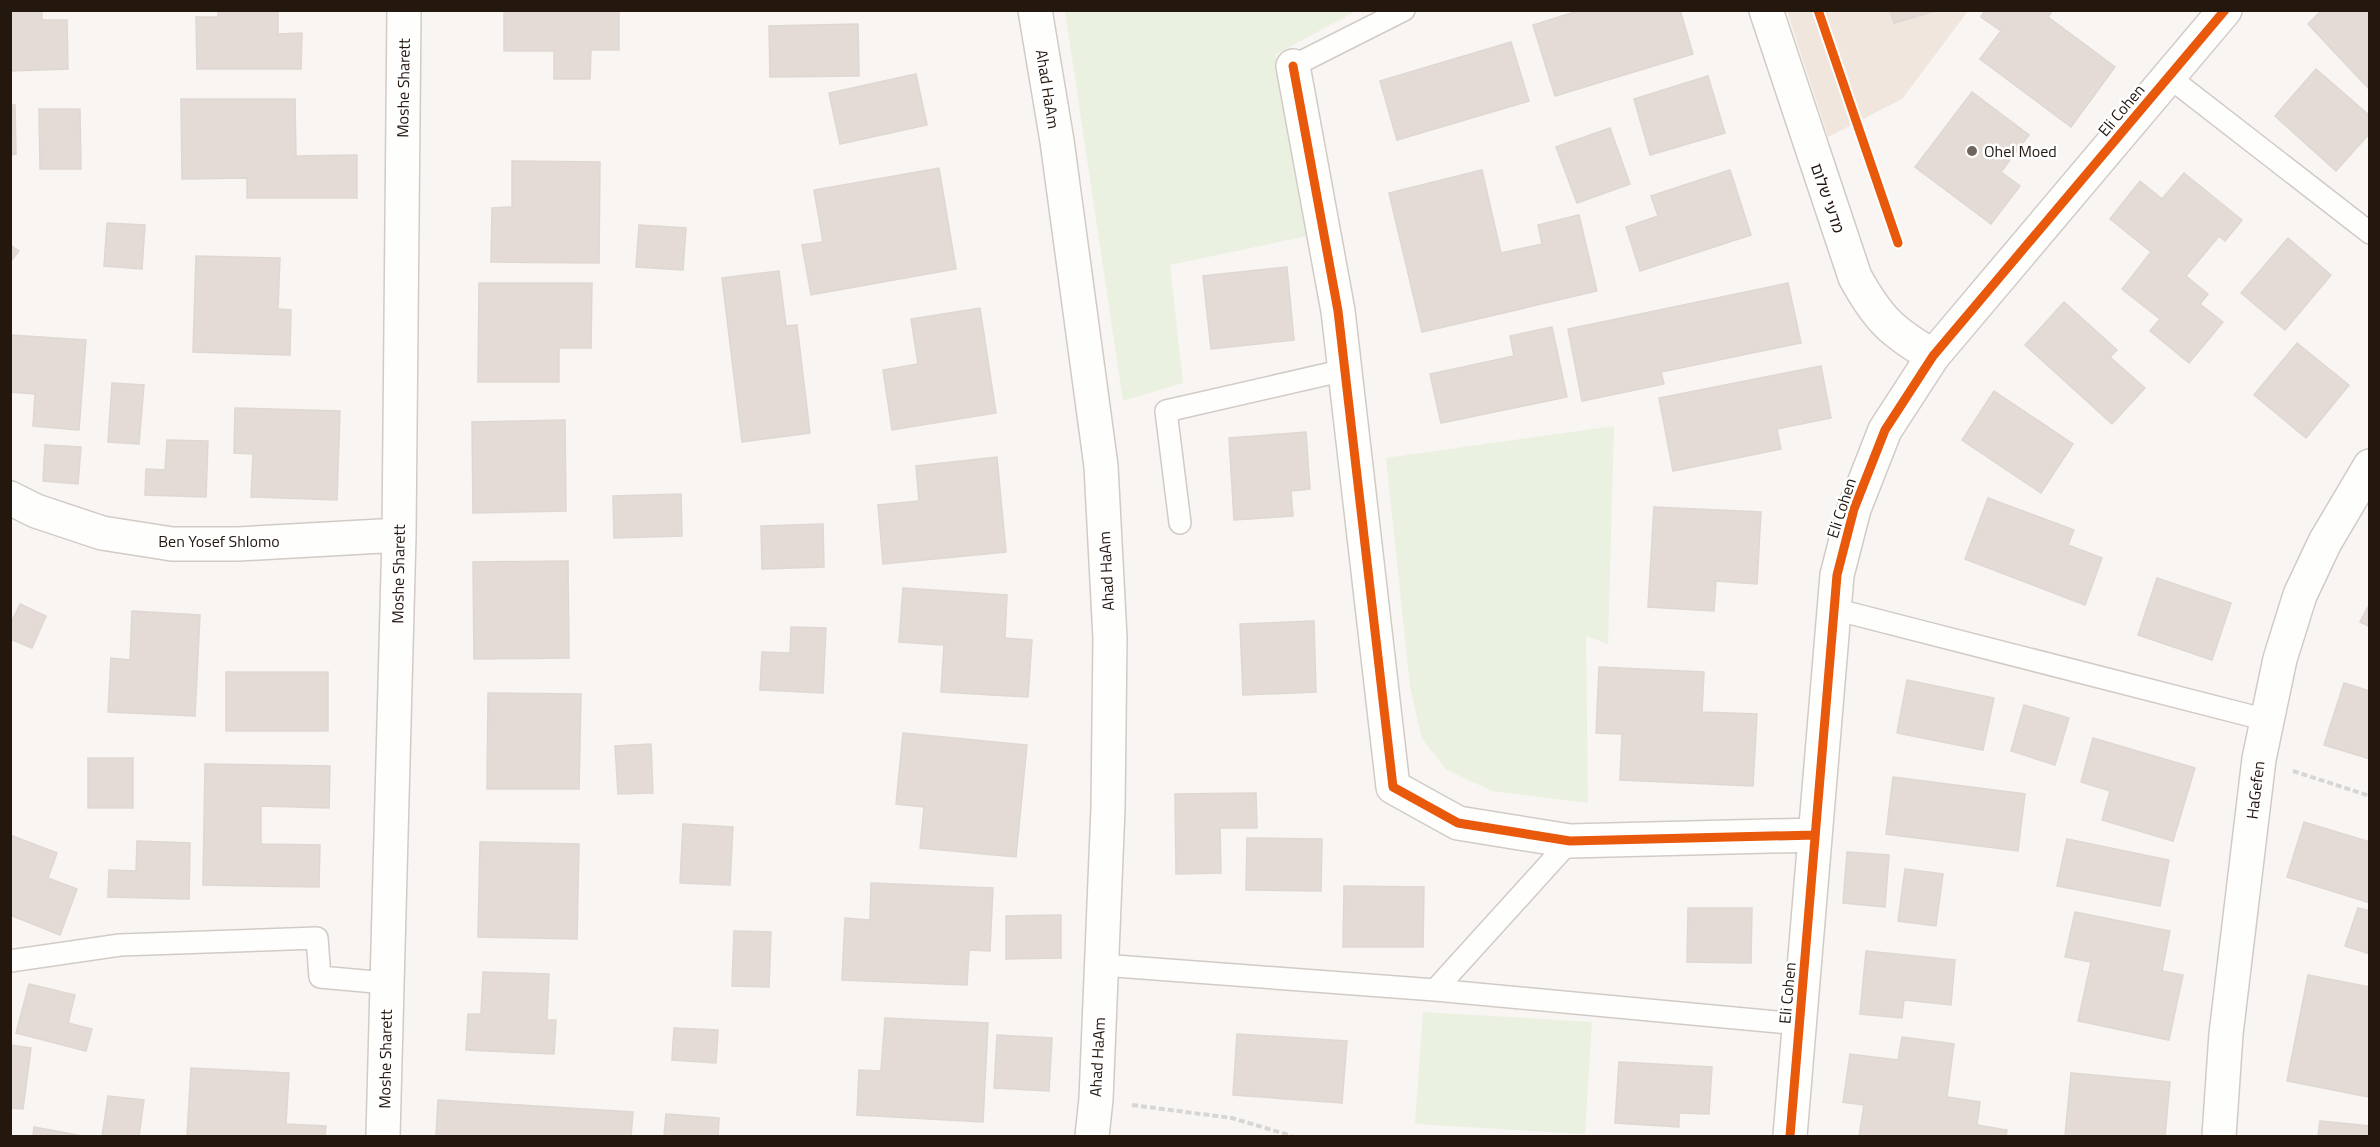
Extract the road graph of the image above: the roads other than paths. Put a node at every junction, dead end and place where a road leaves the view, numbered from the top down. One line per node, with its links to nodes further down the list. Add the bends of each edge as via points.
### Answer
1 (404, 10): 14 (street, Moshe Sharett)
2 (1035, 10): 20 (street, Ahad HaAm, via 1057,141 1101,466 1110,638)
3 (1404, 10): 6 (lane)
4 (1766, 10): 9 (street, מדעי שלום, via 1855,277 1872,308 1901,338)
5 (2225, 10): 7 (street, Eli Cohen)
6 (1293, 66): 10 (street, via 1338,310)
7 (2169, 76): 8 (lane); 9 (street, Eli Cohen)
8 (2370, 233)
9 (1934, 356): 15 (street, Eli Cohen, via 1885,430 1854,508 1837,575)
10 (1345, 370): 13 (lane, via 1166,411); 18 (street, via 1393,787 1458,823)
11 (2370, 466): 16 (street, HaGefen, via 2325,542 2300,595 2280,659)
12 (10, 498): 14 (street, Ben Yosef Shlomo, via 102,533 172,544)
13 (1180, 523)
14 (399, 535): 21 (street, Moshe Sharett)
15 (1834, 609): 16 (lane); 17 (street, Eli Cohen)
16 (2267, 720): 27 (street, HaGefen, via 2226,1034)
17 (1815, 835): 18 (street); 23 (street, Eli Cohen)
18 (1570, 841): 22 (lane)
19 (10, 961): 21 (lane, via 120,945 317,938 320,977)
20 (1102, 965): 22 (lane); 25 (street, Ahad HaAm)
21 (386, 983): 24 (street, Moshe Sharett)
22 (1435, 990): 23 (lane)
23 (1799, 1024): 26 (street, Eli Cohen)
24 (383, 1137)
25 (1092, 1137)
26 (1790, 1137)
27 (2219, 1137)

